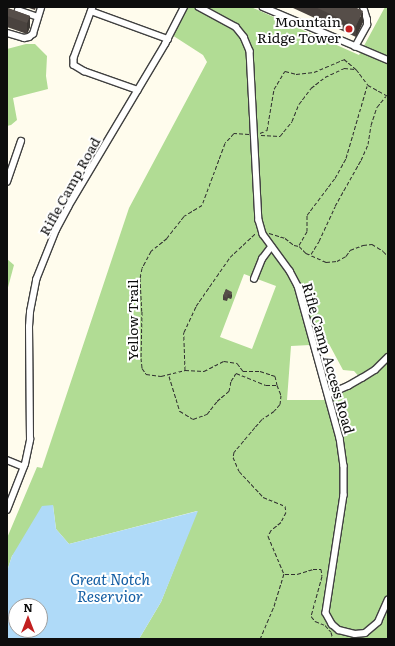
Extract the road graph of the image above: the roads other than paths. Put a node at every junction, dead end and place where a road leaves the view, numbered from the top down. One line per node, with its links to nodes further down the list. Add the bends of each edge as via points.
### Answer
1 (42, 7): 8 (street)
2 (184, 7): 12 (street, Rifle Camp Road)
3 (198, 7): 18 (street, Rifle Camp Access Road, via 236,27 250,51 259,220 263,234)
4 (263, 7): 13 (street)
5 (363, 7): 10 (street)
6 (92, 9): 12 (street); 15 (street, via 74,61 77,68)
7 (18, 11): 8 (street)
8 (38, 17): 11 (street, via 33,34 29,37)
9 (360, 17): 10 (street)
10 (367, 20): 13 (street)
11 (7, 33)
12 (168, 39): 15 (street, Rifle Camp Road)
13 (355, 48): 14 (street)
14 (388, 60)
15 (138, 90): 23 (street, Rifle Camp Road, via 68,207 36,280 29,327 30,440)
16 (21, 141): 17 (street)
17 (7, 182)
18 (272, 247): 19 (street, via 262,259); 21 (street, Rifle Camp Access Road, via 298,286)
19 (254, 279)
20 (388, 357): 21 (street, via 375,370)
21 (329, 394): 25 (street, Rifle Camp Access Road, via 340,438 344,466 344,495 326,613 339,630 356,634 365,632 378,622)
22 (7, 460): 23 (street)
23 (24, 467): 24 (street, Rifle Camp Road)
24 (7, 510)
25 (388, 600)

